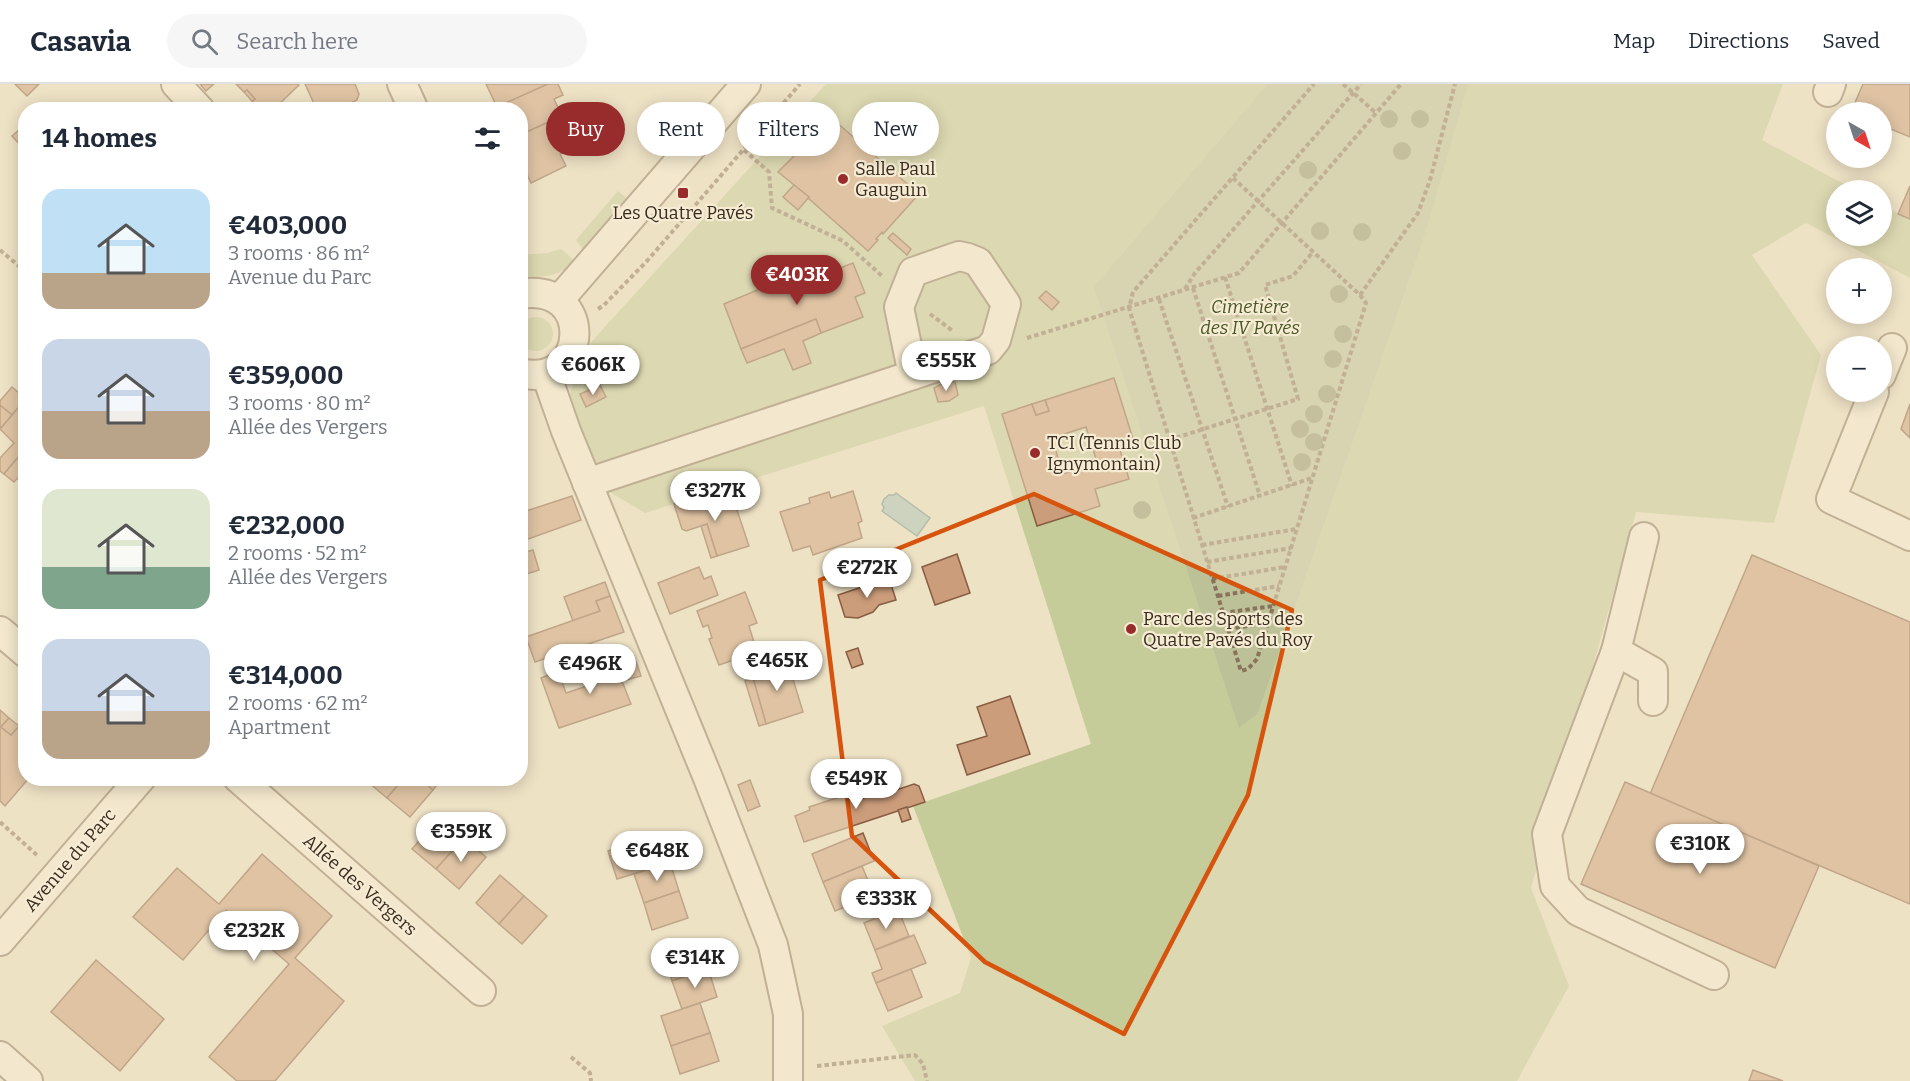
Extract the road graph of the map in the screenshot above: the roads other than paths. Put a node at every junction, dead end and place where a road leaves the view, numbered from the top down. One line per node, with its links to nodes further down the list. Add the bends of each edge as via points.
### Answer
1 (176, 84): 4 (street)
2 (402, 84): 5 (street)
3 (746, 84): 7 (street)
4 (193, 102)
5 (410, 102)
6 (528, 294): 7 (street, via 541,293)
7 (566, 311): 8 (street, via 576,335 567,359 557,368)
8 (533, 373): 11 (street, via 566,431)
9 (913, 375): 9 (street, via 977,354 996,340 1006,304 978,262 959,256 913,272 899,307); 11 (street)
10 (1870, 402): 12 (street, via 1831,499)
11 (587, 483): 22 (street, via 773,945 788,1014)
12 (1910, 536)
13 (1644, 537): 14 (street)
14 (1616, 651): 15 (street, via 1653,672); 19 (street, via 1547,834 1555,886 1578,911)
15 (1653, 701)
16 (134, 786): 18 (street, Avenue du Parc)
17 (247, 786): 20 (street, Allée des Vergers)
18 (0, 941)
19 (1714, 975)
20 (481, 991)
21 (0, 1056): 23 (street)
22 (789, 1079)
23 (28, 1081)

